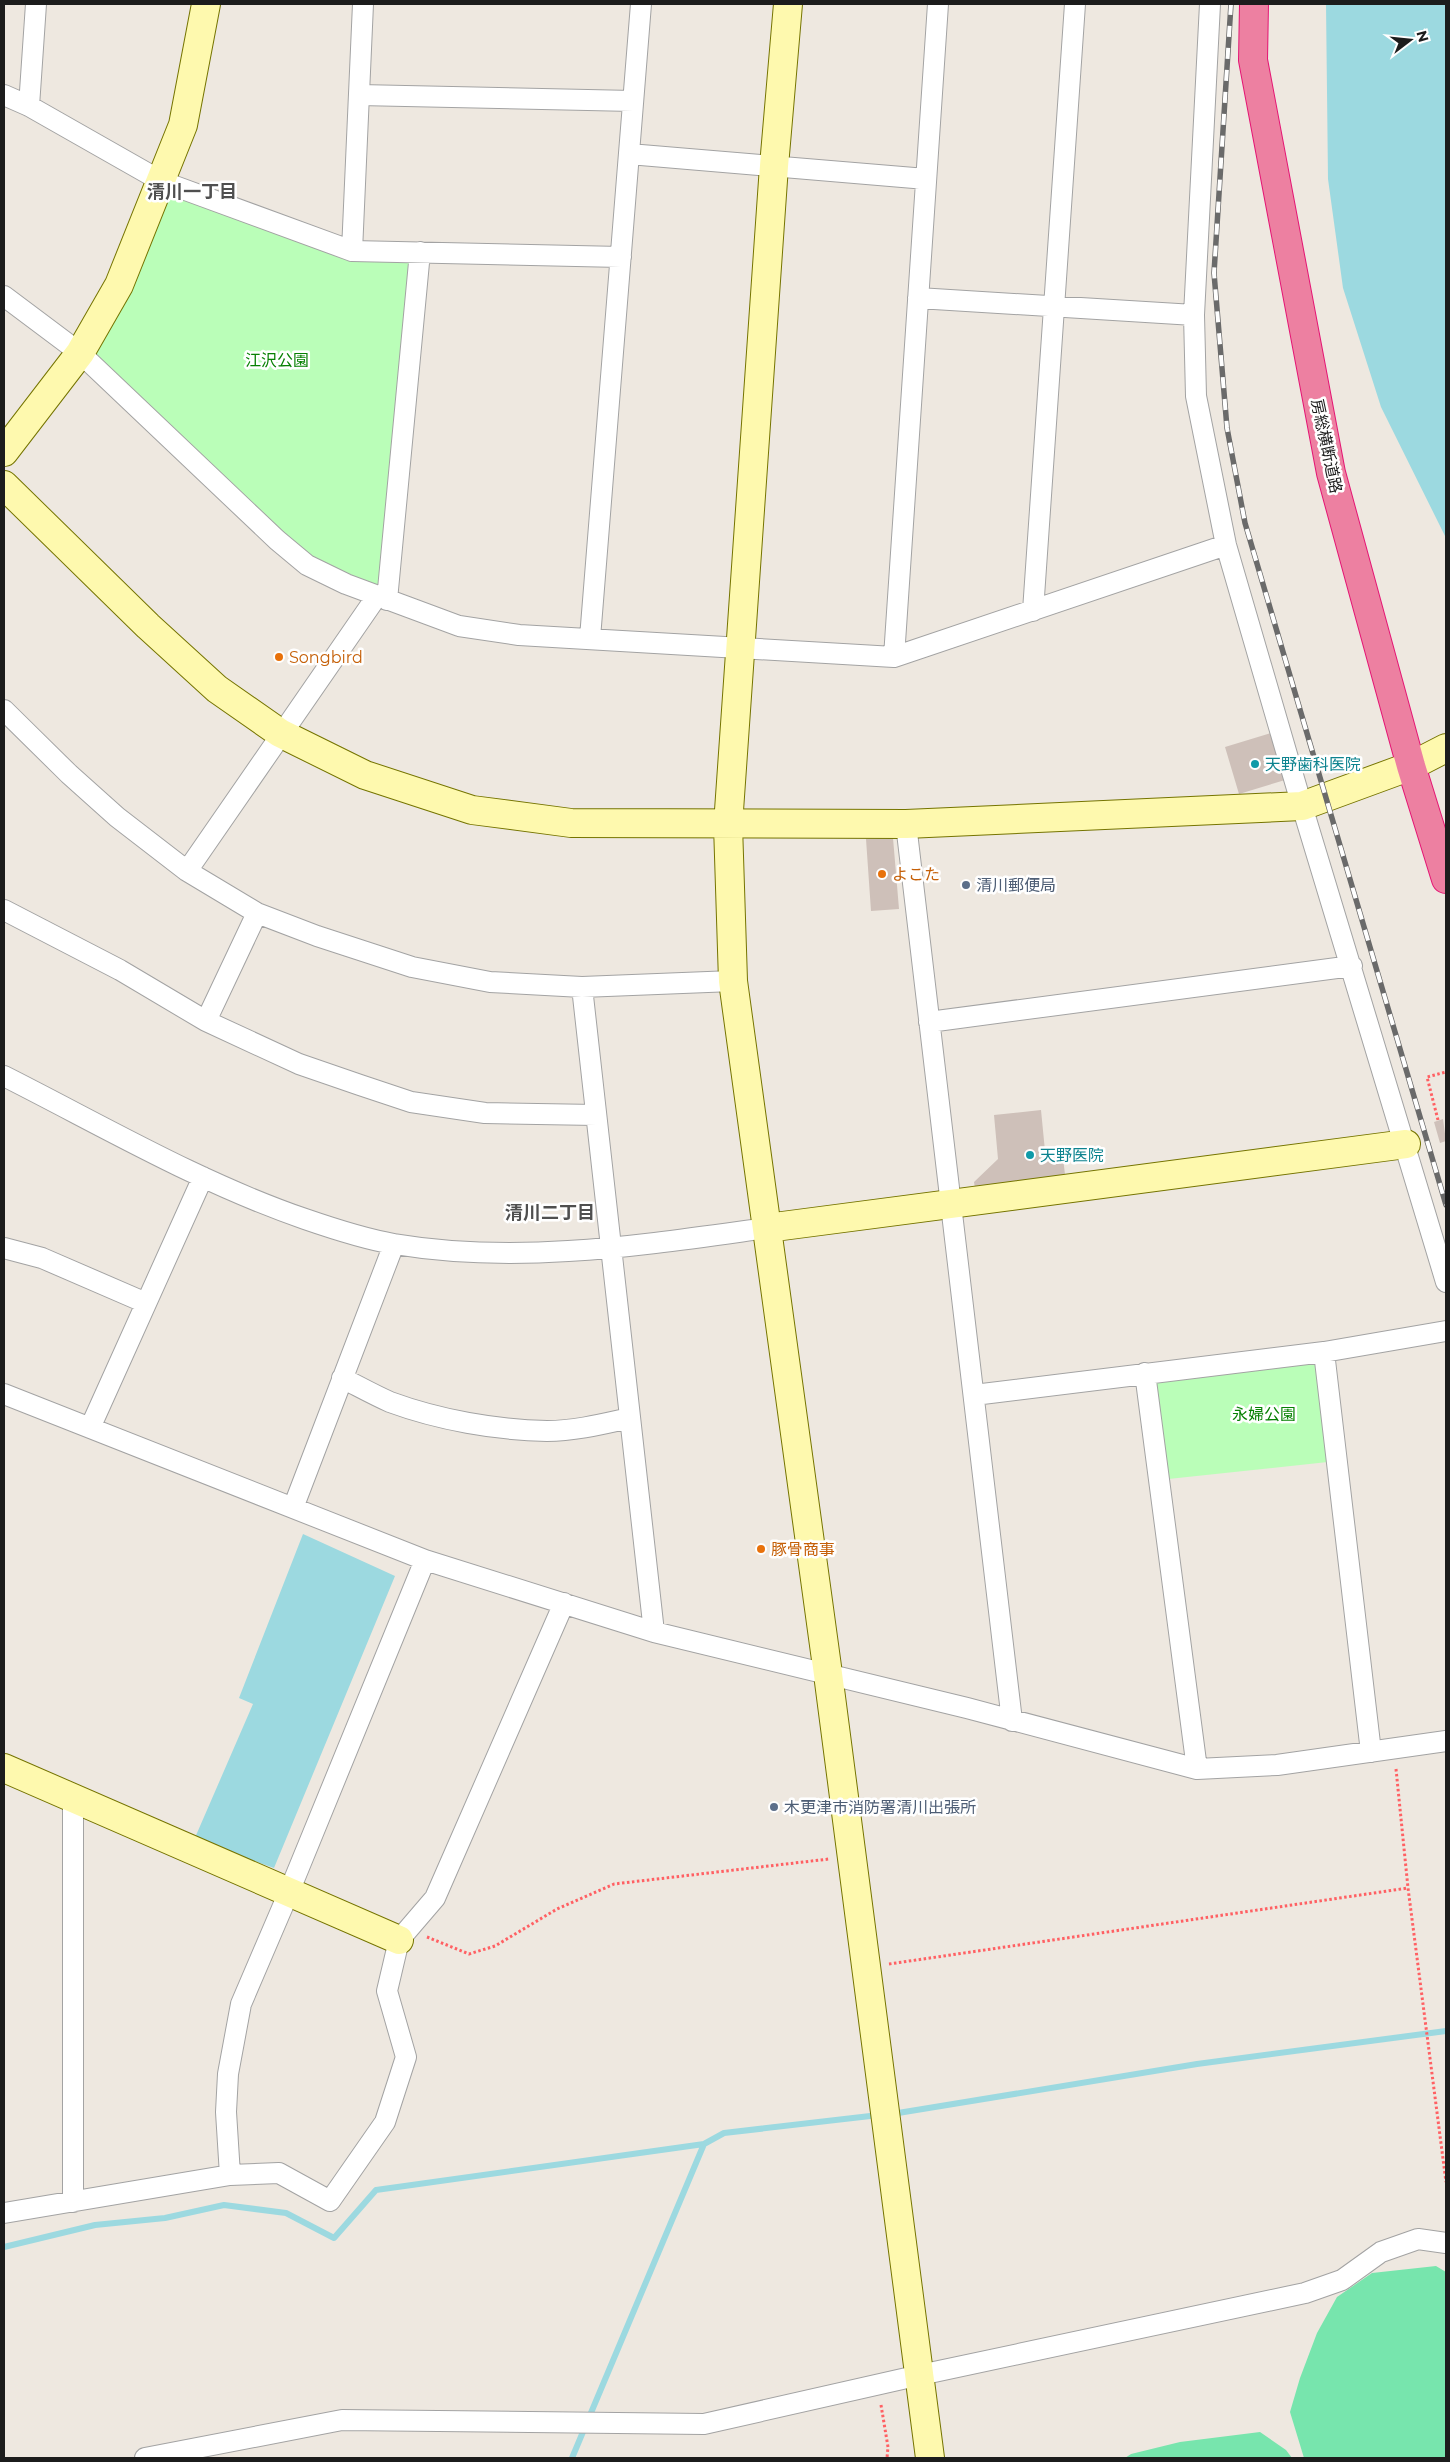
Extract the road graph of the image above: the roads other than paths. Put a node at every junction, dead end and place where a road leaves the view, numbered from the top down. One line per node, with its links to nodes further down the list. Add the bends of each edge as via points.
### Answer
1 (36, 4): 13 (street)
2 (206, 4): 17 (street, via 183,125)
3 (363, 4): 11 (street)
4 (641, 4): 12 (street)
5 (788, 4): 15 (street)
6 (938, 4): 16 (street)
7 (1075, 4): 23 (street)
8 (1210, 4): 24 (street)
9 (1254, 4): 37 (highway, 房総横断道路, via 1253,60 1331,473)
10 (4, 95): 13 (street)
11 (359, 95): 12 (street); 18 (street)
12 (633, 102): 14 (street)
13 (29, 106): 17 (street)
14 (629, 154): 15 (street); 20 (street)
15 (774, 166): 16 (street); 32 (street)
16 (926, 179): 22 (street)
17 (161, 181): 18 (street); 25 (street, via 119,285)
18 (352, 251): 19 (street)
19 (420, 252): 20 (street); 29 (street)
20 (621, 257): 31 (street)
21 (4, 296): 25 (street)
22 (918, 298): 23 (street); 33 (street)
23 (1054, 306): 24 (street); 30 (street)
24 (1194, 315): 28 (street, via 1196,396)
25 (80, 354): 26 (street); 29 (street, via 307,565)
26 (4, 452)
27 (4, 485): 35 (street, via 210,683)
28 (1226, 545): 30 (street); 38 (street)
29 (382, 598): 31 (street, via 459,626 519,635); 35 (street)
30 (1034, 611): 33 (street)
31 (590, 638): 32 (street)
32 (740, 646): 33 (street); 40 (street)
33 (894, 657)
34 (4, 710): 41 (street, via 117,817)
35 (280, 733): 40 (street, via 365,775 472,810 571,823); 41 (street)
36 (1446, 748): 37 (street)
37 (1411, 766): 38 (street); 42 (highway, 房総横断道路)
38 (1302, 806): 39 (street); 45 (street)
39 (906, 824): 40 (street); 49 (street)
40 (728, 825): 46 (street)
41 (187, 871): 44 (street)
42 (1446, 879)
43 (4, 910): 48 (street, via 120,970)
44 (258, 913): 47 (street, via 412,967 490,982); 48 (street)
45 (1352, 966): 49 (street); 52 (street)
46 (733, 981): 47 (street); 55 (street)
47 (582, 986): 51 (street)
48 (206, 1021): 51 (street, via 299,1064 411,1102 484,1113)
49 (929, 1022): 54 (street)
50 (4, 1076): 53 (street)
51 (596, 1115): 58 (street)
52 (1406, 1144): 54 (street); 59 (street)
53 (203, 1177): 56 (street, via 336,1230); 60 (street)
54 (951, 1204): 55 (street); 66 (street)
55 (766, 1228): 58 (street); 73 (street)
56 (394, 1244): 58 (street, via 505,1254); 64 (street)
57 (4, 1248): 60 (street, via 42,1258)
58 (611, 1249): 67 (street)
59 (1446, 1282)
60 (146, 1303): 68 (street)
61 (1446, 1331): 62 (street)
62 (1324, 1352): 63 (street); 76 (street)
63 (1145, 1373): 66 (street); 78 (street)
64 (342, 1378): 67 (street, via 390,1402 445,1418 502,1427 548,1431); 69 (street)
65 (4, 1394): 68 (street)
66 (974, 1395): 74 (street)
67 (630, 1418): 72 (street)
68 (90, 1428): 69 (street)
69 (292, 1508): 70 (street)
70 (425, 1560): 71 (street); 80 (street)
71 (564, 1603): 72 (street); 81 (street, via 435,1898)
72 (654, 1632): 73 (street)
73 (828, 1674): 74 (street); 86 (street)
74 (1012, 1721): 78 (street)
75 (1446, 1741): 76 (street)
76 (1371, 1752): 78 (street, via 1277,1765)
77 (4, 1768): 79 (street)
78 (1197, 1769)
79 (73, 1798): 80 (street); 83 (street)
80 (290, 1892): 81 (street); 82 (street, via 241,2004 233,2039 226,2112)
81 (404, 1935): 82 (street, via 387,1990 406,2057 385,2122 330,2201 279,2173)
82 (230, 2175): 83 (street)
83 (73, 2202): 84 (street)
84 (4, 2213)
85 (1446, 2242): 86 (street, via 1418,2239 1381,2252 1342,2280 1306,2293)
86 (920, 2375): 87 (street, via 704,2424 342,2420); 88 (street)
87 (145, 2458)
88 (930, 2458)

